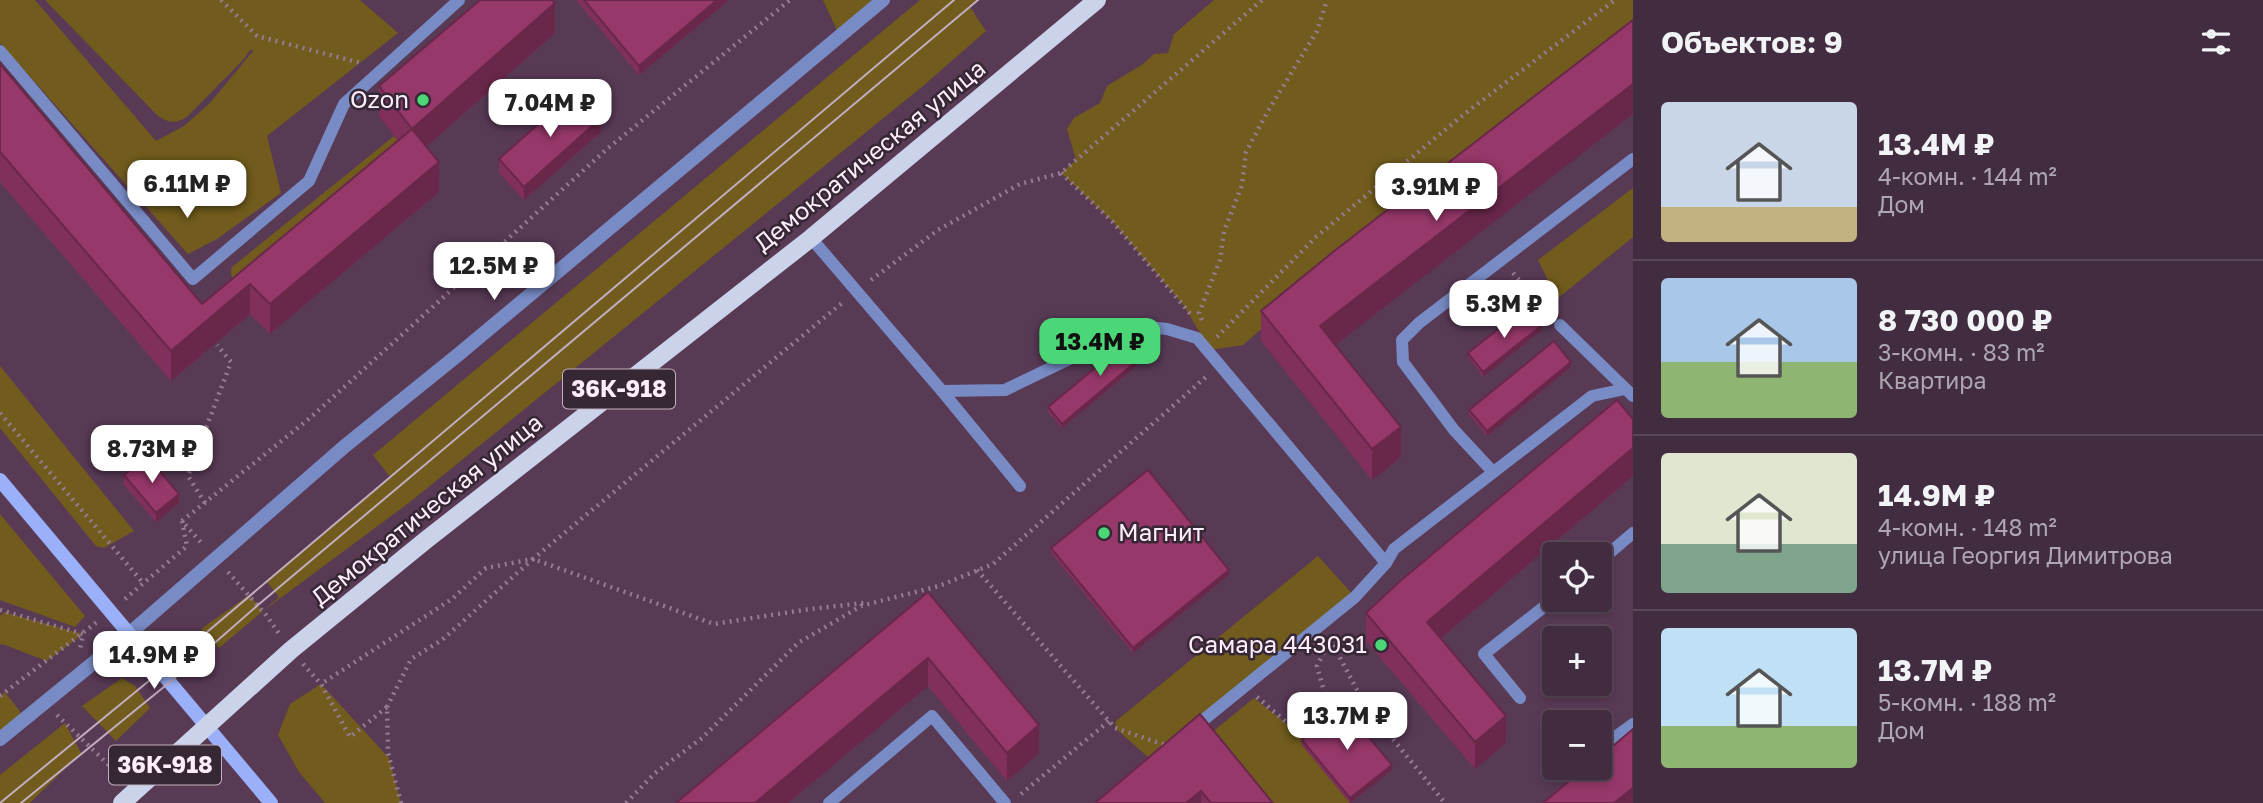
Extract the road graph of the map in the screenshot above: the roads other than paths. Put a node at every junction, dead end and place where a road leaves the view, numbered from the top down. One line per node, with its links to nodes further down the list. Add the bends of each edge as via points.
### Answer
1 (883, 0): 17 (street, via 345,446)
2 (1097, 0): 6 (main road, Демократическая улица / 36К-918)
3 (451, 2): 4 (lane, via 344,104 309,181 193,279)
4 (0, 51)
5 (1633, 159): 10 (lane, via 1402,340 1403,362 1454,430)
6 (811, 238): 8 (lane); 20 (main road, Демократическая улица / 36К-918, via 426,540 290,650)
7 (1560, 325): 9 (lane)
8 (942, 391): 12 (lane); 15 (lane, via 1005,390 1138,326 1196,338)
9 (1629, 393): 10 (lane, via 1592,396)
10 (1493, 472): 15 (lane, via 1394,549)
11 (0, 480): 17 (main road)
12 (1020, 486)
13 (1633, 533): 14 (lane)
14 (1612, 551)
15 (1386, 563): 21 (lane, via 1355,597)
16 (1542, 608): 18 (lane, via 1484,654)
17 (130, 633): 20 (main road); 22 (street)
18 (1520, 698)
19 (1633, 724): 23 (lane)
20 (207, 726): 24 (main road, Демократическая улица / 36К-918); 25 (main road)
21 (1180, 738)
22 (0, 739)
23 (1612, 739)
24 (122, 803)
25 (271, 803)
26 (829, 803): 27 (lane, via 932,716)
27 (1005, 803)

